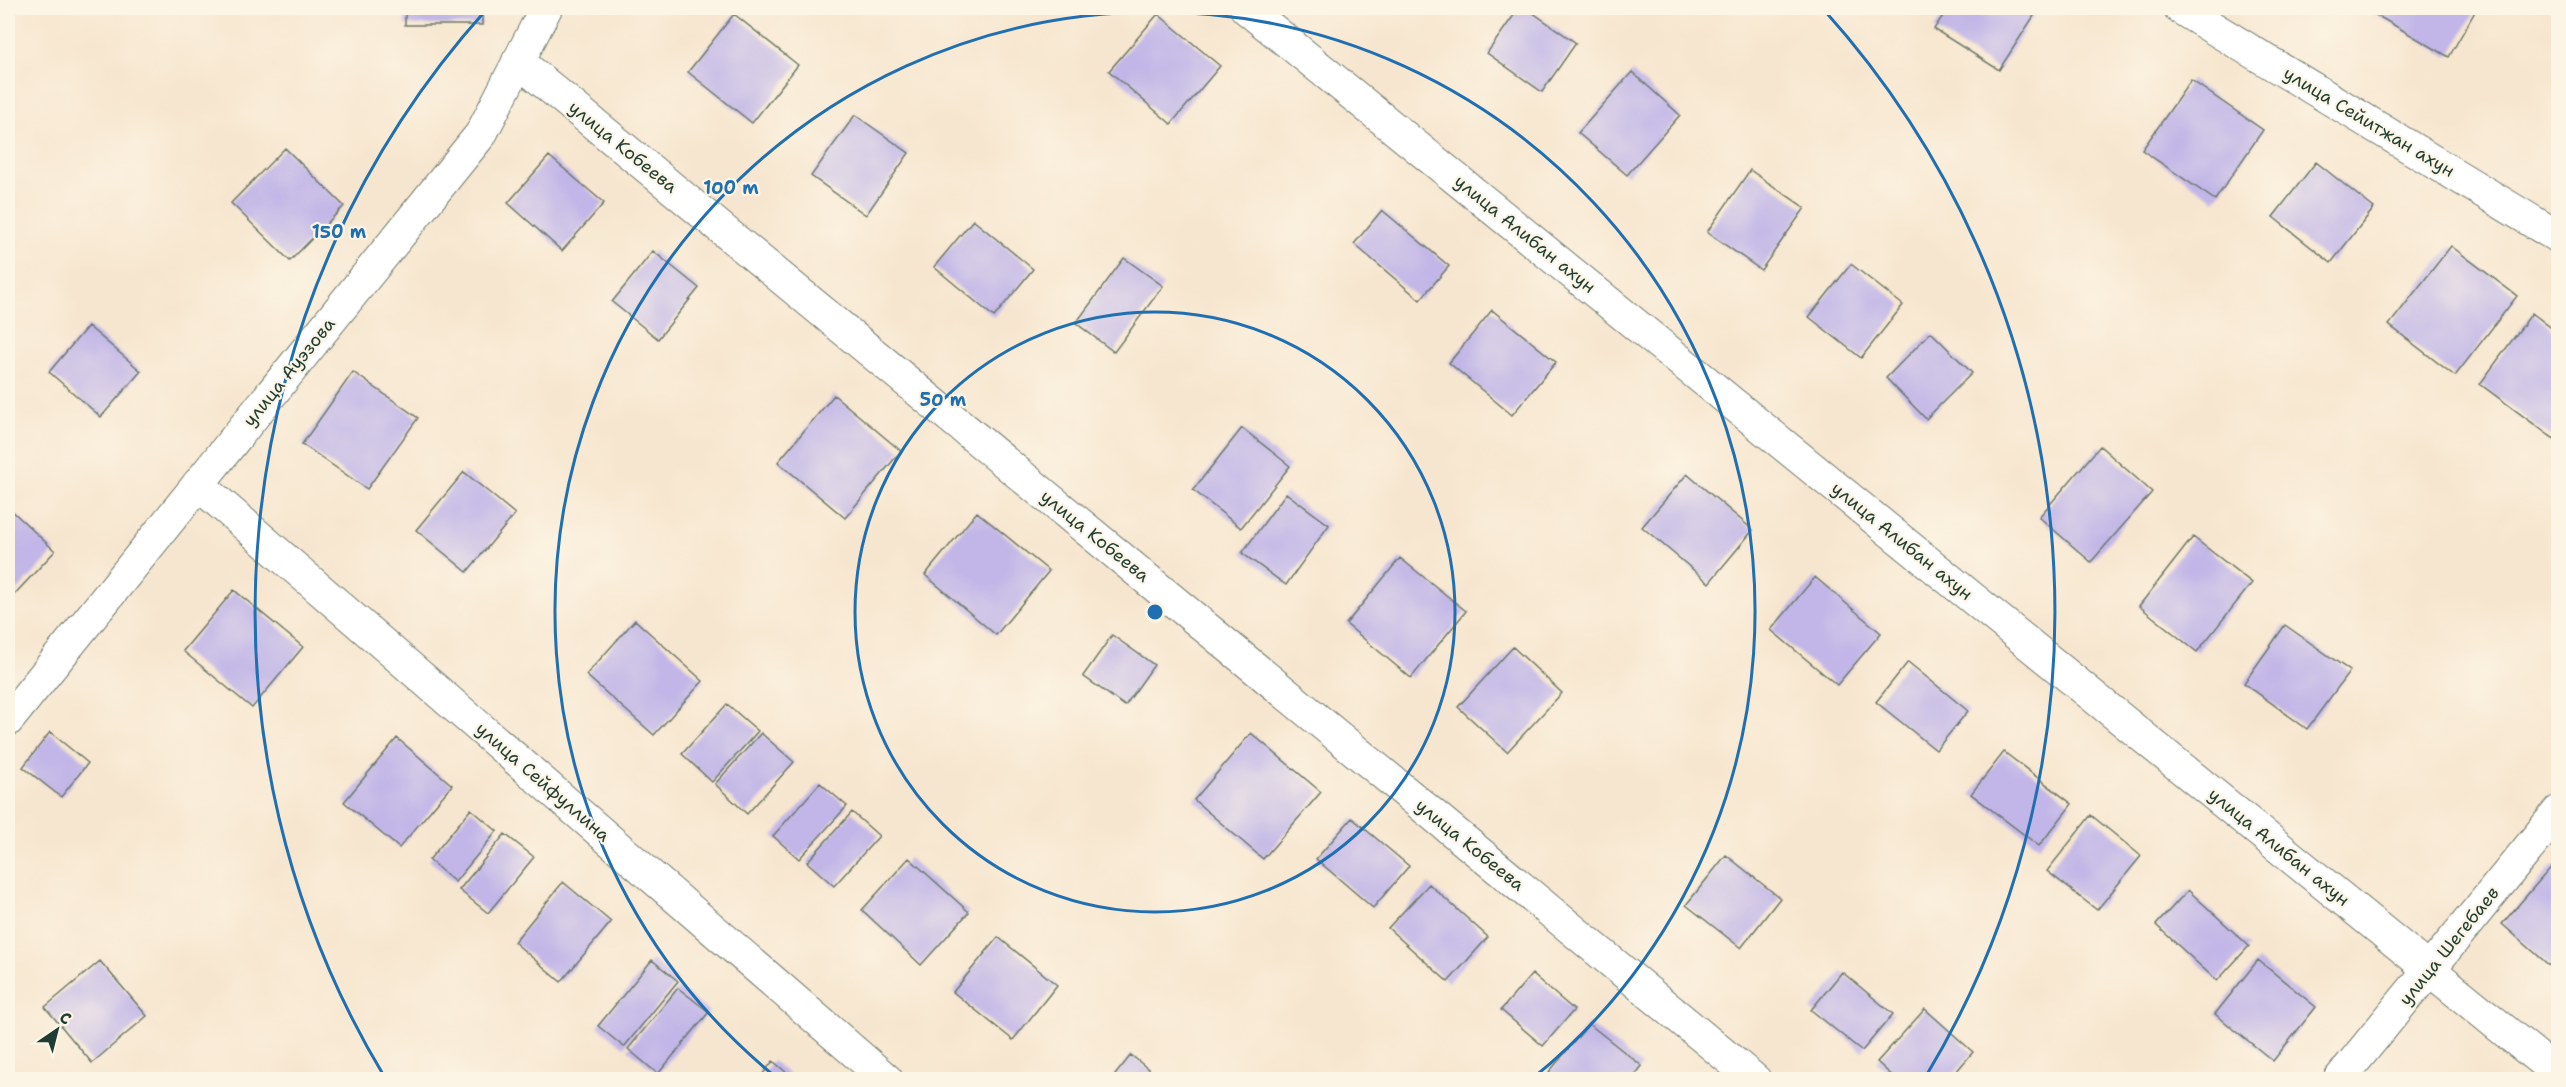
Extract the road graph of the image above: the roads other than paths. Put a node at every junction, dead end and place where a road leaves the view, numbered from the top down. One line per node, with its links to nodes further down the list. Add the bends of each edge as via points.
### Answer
1 (546, 8): 4 (street, улица Ауэзова)
2 (1245, 8): 9 (street, улица Алибан ахун)
3 (2180, 8): 5 (street, улица Сейитжан ахун)
4 (518, 61): 6 (street, улица Ауэзова, via 481,134); 12 (street, улица Кобеева)
5 (2559, 237)
6 (198, 484): 7 (street, улица Ауэзова); 11 (street, улица Сейфуллина)
7 (8, 720)
8 (2559, 812): 9 (street, улица Шегебаев)
9 (2430, 969): 10 (street, улица Алибан ахун); 13 (street, улица Шегебаев)
10 (2559, 1074)
11 (887, 1080)
12 (1755, 1080)
13 (2339, 1080)

